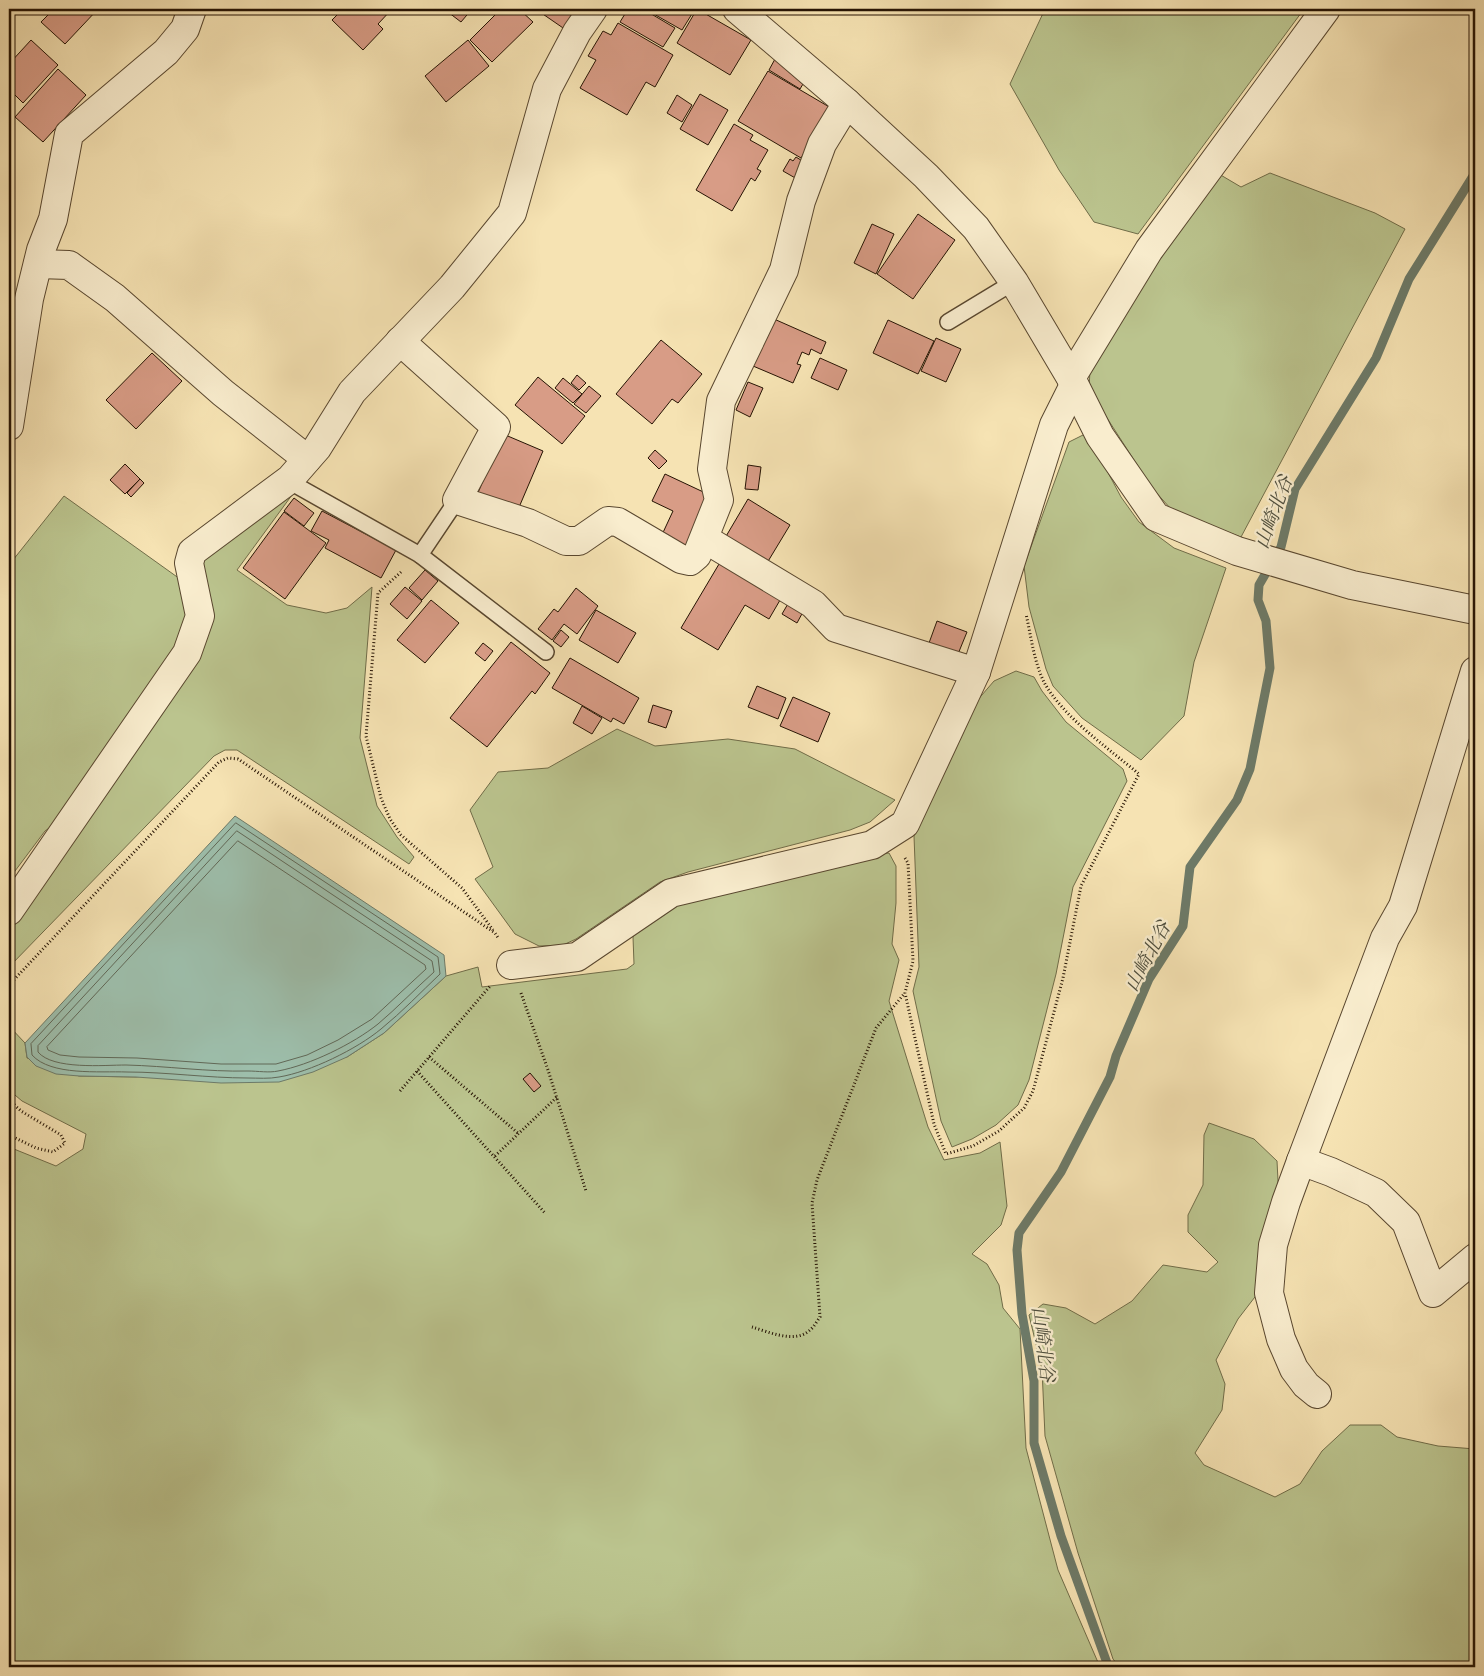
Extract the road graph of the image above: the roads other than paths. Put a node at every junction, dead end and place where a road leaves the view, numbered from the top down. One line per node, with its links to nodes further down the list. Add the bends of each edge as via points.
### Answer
1 (192, 9): 6 (street, via 185,29 166,52 69,134 53,219)
2 (593, 9): 9 (street, via 576,32 547,89 512,213 452,287)
3 (737, 9): 5 (street)
4 (1326, 9): 10 (street, via 1149,250)
5 (847, 103): 7 (street, via 926,176 976,228); 14 (street, via 822,144 801,201 784,270 721,401 712,469 719,500)
6 (38, 264): 11 (street, via 29,299); 12 (street, via 69,264 115,298 223,393)
7 (1014, 282): 8 (lane); 10 (street)
8 (948, 322)
9 (400, 341): 12 (street, via 352,392 317,448); 13 (street, via 496,426)
10 (1073, 382): 16 (street, via 1100,436 1156,517 1237,550 1352,585); 19 (street, via 1054,425)
11 (9, 426)
12 (299, 469): 15 (lane, via 299,487); 20 (street, via 192,552 189,563 200,616 187,653)
13 (457, 500): 14 (street, via 528,523 566,541 578,541 608,521 618,522 681,560 690,561 697,555); 15 (lane)
14 (705, 539): 19 (street, via 813,604 836,628)
15 (420, 555): 17 (lane)
16 (1475, 610)
17 (546, 652)
18 (1475, 671): 22 (street, via 1403,906 1385,938)
19 (976, 672): 21 (street, via 905,824 872,845 672,892 577,957)
20 (9, 911)
21 (511, 966)
22 (1302, 1160): 23 (street, via 1376,1193 1406,1222 1433,1293); 24 (street, via 1273,1246 1269,1293 1281,1338 1294,1369)
23 (1475, 1258)
24 (1317, 1394)

